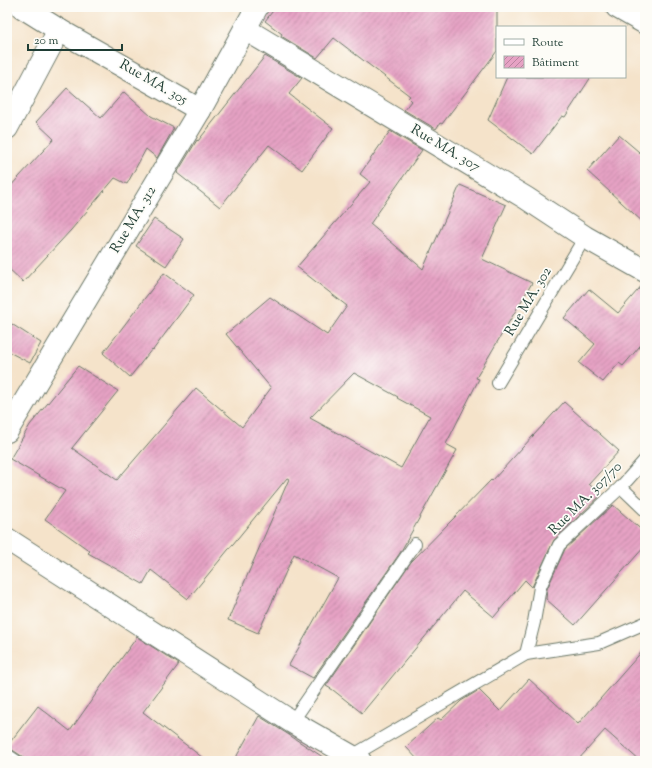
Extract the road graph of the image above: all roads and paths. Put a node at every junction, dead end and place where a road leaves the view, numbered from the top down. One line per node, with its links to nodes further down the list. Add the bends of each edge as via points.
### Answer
1 (22, 7): 6 (street, Rue MA. 305)
2 (257, 7): 5 (street, Rue MA. 312)
3 (617, 7): 4 (street)
4 (645, 23)
5 (245, 29): 7 (street, Rue MA. 312); 9 (street, Rue MA. 307, via 526,198)
6 (59, 30): 7 (street, Rue MA. 305); 8 (street)
7 (200, 110): 12 (street, Rue MA. 312)
8 (7, 128)
9 (586, 237): 10 (street, Rue MA. 307); 11 (lane, Rue MA. 302)
10 (645, 271)
11 (498, 383)
12 (7, 431)
13 (645, 460): 14 (lane, Rue MA. 307/70)
14 (621, 487): 15 (lane); 19 (lane, Rue MA. 307/70, via 559,546 540,587)
15 (645, 510)
16 (7, 539): 20 (street)
17 (415, 544): 20 (lane)
18 (645, 623): 19 (lane, via 599,643)
19 (526, 654): 22 (lane)
20 (292, 722): 22 (street)
21 (7, 755): 23 (lane)
22 (356, 759)
23 (16, 761)

